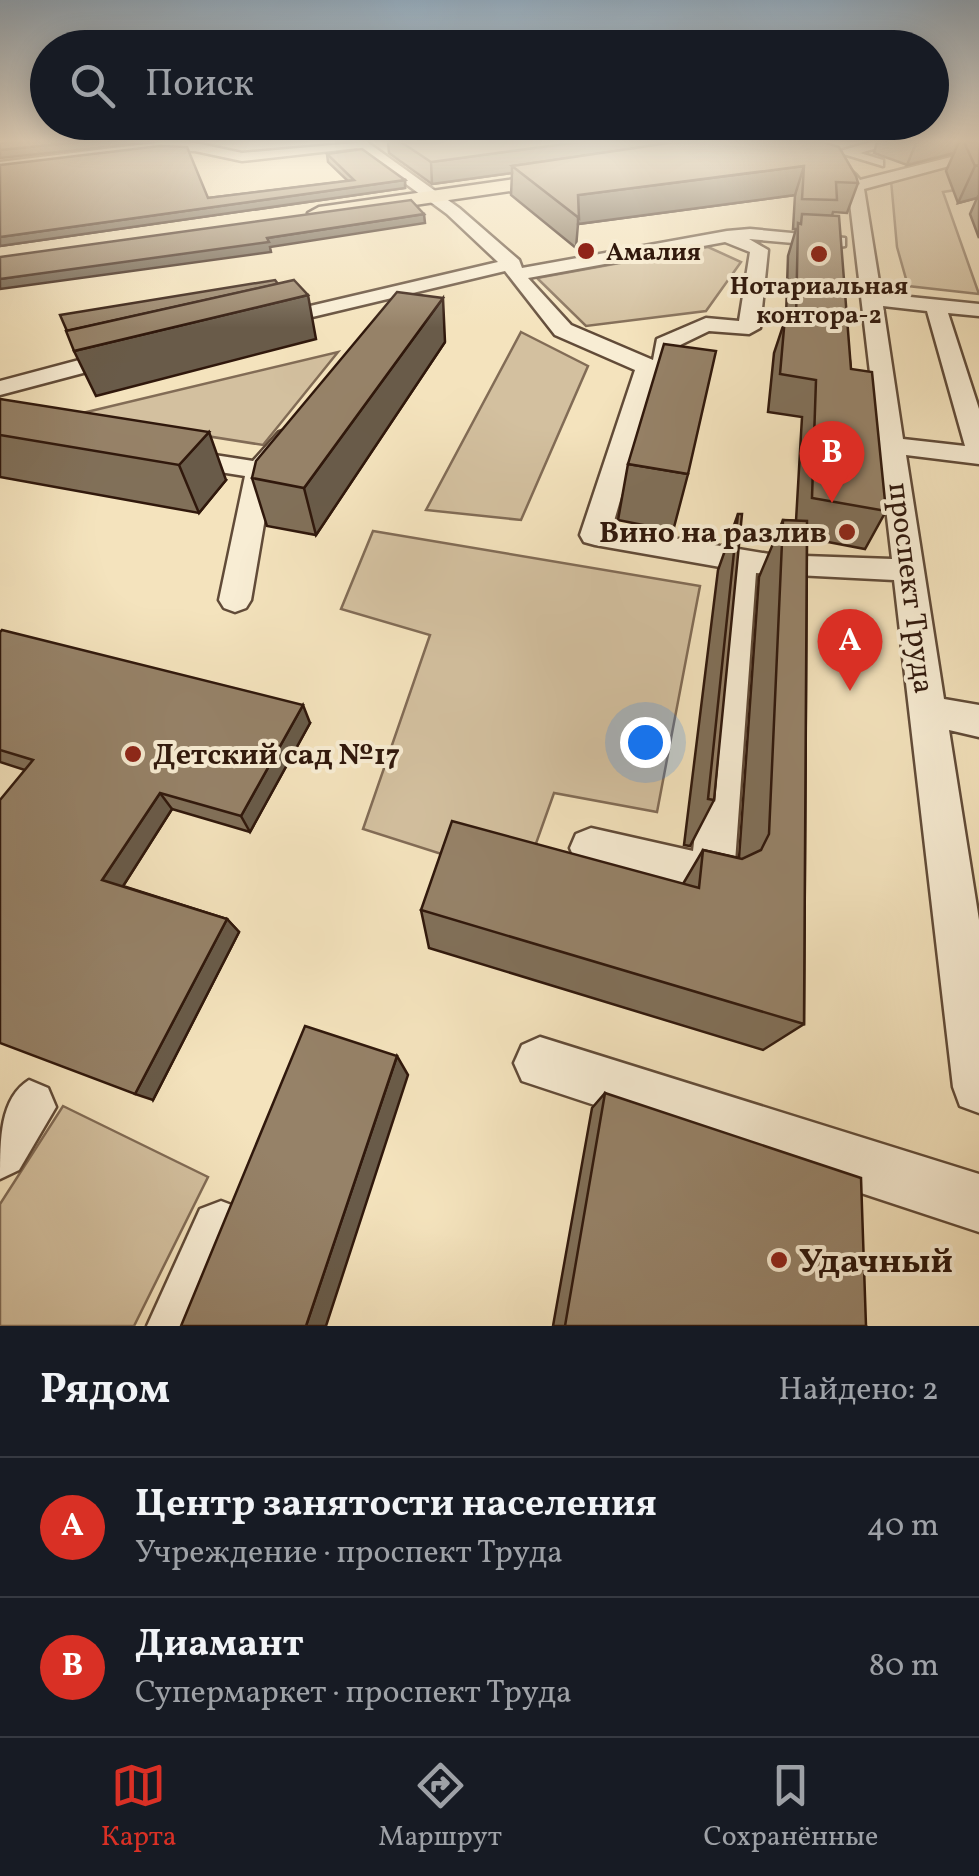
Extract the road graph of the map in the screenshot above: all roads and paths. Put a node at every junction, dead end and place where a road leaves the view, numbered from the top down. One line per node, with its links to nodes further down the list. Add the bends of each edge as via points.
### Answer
1 (382, 204): 4 (main road)
2 (441, 204): 7 (street)
3 (868, 204): 6 (street, проспект Труда)
4 (304, 215)
5 (728, 236): 6 (street); 7 (street); 15 (street, via 759,250 749,328 706,324 665,344 664,366)
6 (864, 240): 9 (street, проспект Труда)
7 (513, 269): 8 (street); 15 (street, via 562,330)
8 (406, 288): 12 (street); 13 (street)
9 (871, 299): 10 (street); 20 (street, проспект Труда)
10 (935, 304): 11 (street); 22 (street)
11 (979, 310)
12 (386, 322)
13 (246, 326)
14 (158, 347): 16 (street)
15 (648, 367): 24 (street, via 595,534)
16 (31, 379): 17 (street); 18 (street, via 34,396)
17 (0, 388)
18 (47, 408)
19 (298, 425): 23 (street)
20 (892, 445): 22 (street); 25 (street, проспект Труда)
21 (144, 450): 23 (street)
22 (979, 453)
23 (260, 470): 26 (street)
24 (742, 558): 25 (street, via 775,566); 29 (street, via 712,876)
25 (908, 570): 27 (street, проспект Труда)
26 (235, 600)
27 (928, 711): 28 (street); 31 (street, проспект Труда)
28 (979, 721)
29 (591, 848)
30 (540, 1063): 34 (street)
31 (979, 1088)
32 (29, 1107): 33 (street)
33 (0, 1151)
34 (979, 1203)
35 (220, 1230): 36 (street)
36 (178, 1326)

